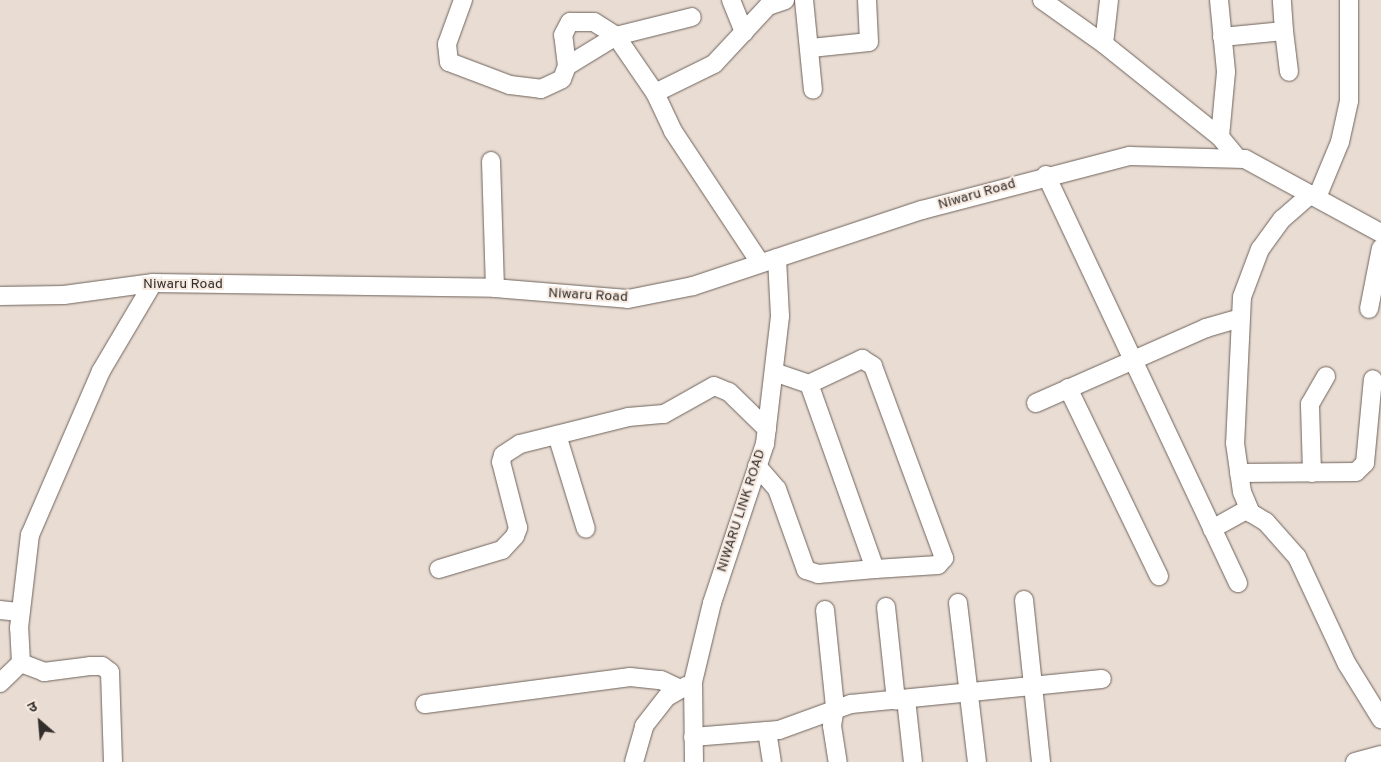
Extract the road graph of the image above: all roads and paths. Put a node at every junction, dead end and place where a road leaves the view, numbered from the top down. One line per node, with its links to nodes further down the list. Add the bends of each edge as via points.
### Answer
1 (463, 0): 19 (street, via 447,44 449,62 510,86 541,89 562,79)
2 (731, 0): 14 (street)
3 (785, 0): 11 (street)
4 (804, 0): 18 (street)
5 (867, 0): 18 (street, via 869,42)
6 (1109, 0): 17 (street)
7 (1219, 0): 16 (street)
8 (1282, 0): 13 (street)
9 (1349, 0): 27 (street, via 1349,101 1340,142)
10 (1045, 1): 17 (street)
11 (766, 3): 14 (street)
12 (692, 17): 15 (street)
13 (1284, 32): 16 (street); 20 (street)
14 (744, 33): 22 (street, via 714,64)
15 (616, 36): 19 (street); 19 (street, via 594,22 570,22 563,35); 22 (street)
16 (1222, 37): 23 (street, via 1226,72)
17 (1104, 44): 23 (street)
18 (811, 48): 21 (street)
19 (568, 66)
20 (1288, 72)
21 (814, 90)
22 (655, 93): 30 (street, via 673,131)
23 (1220, 137): 24 (street)
24 (1241, 158): 26 (street, Niwaru Road, via 1130,156); 27 (street)
25 (490, 161): 32 (street)
26 (1046, 175): 30 (street, Niwaru Road); 36 (street)
27 (1314, 194): 28 (street); 35 (street, via 1282,219 1260,249 1248,273)
28 (1381, 232)
29 (1381, 248): 34 (street)
30 (768, 260): 32 (street, Niwaru Road, via 693,286 628,299); 37 (street, NIWARU LINK ROAD, via 780,316)
31 (153, 283): 32 (street, Niwaru Road); 33 (street, Niwaru Road, via 64,295); 60 (street, via 101,371 40,510 30,535)
32 (494, 288)
33 (0, 296)
34 (1369, 309)
35 (1237, 319): 36 (street, via 1206,328); 47 (street)
36 (1132, 360): 41 (street); 49 (street)
37 (774, 372): 40 (street); 43 (street, NIWARU LINK ROAD)
38 (1326, 376): 46 (street, via 1310,404)
39 (1373, 379): 46 (street, via 1365,463 1356,472)
40 (809, 384): 52 (street); 52 (street, via 862,359 873,366 944,558 938,565)
41 (1068, 388): 42 (street); 53 (street)
42 (1036, 403)
43 (767, 429): 44 (street, via 730,392 714,386 664,414 628,417); 45 (street, NIWARU LINK ROAD)
44 (557, 435): 50 (street); 51 (street, via 520,444 503,454 501,462 518,528 510,543)
45 (758, 466): 52 (street, via 777,489 806,570 818,574); 64 (street, NIWARU LINK ROAD)
46 (1312, 472): 47 (street)
47 (1239, 473): 48 (street)
48 (1248, 509): 49 (street); 70 (street, via 1281,536 1297,557 1346,664)
49 (1212, 529): 54 (street)
50 (586, 530)
51 (439, 569)
52 (875, 569)
53 (1159, 576)
54 (1238, 583)
55 (1024, 600): 65 (street)
56 (958, 603): 66 (street)
57 (886, 607): 67 (street)
58 (0, 610): 60 (street)
59 (825, 610): 69 (street)
60 (20, 612): 61 (street)
61 (21, 663): 63 (street); 74 (street, via 44,672 90,666 110,672)
62 (1102, 680): 65 (street)
63 (0, 684)
64 (686, 686): 68 (street, via 630,677); 72 (street, NIWARU LINK ROAD); 75 (street, via 667,697 644,726)
65 (1031, 686): 66 (street); 81 (street)
66 (970, 692): 67 (street); 80 (street)
67 (901, 699): 69 (street); 79 (street)
68 (426, 704)
69 (835, 707): 71 (street, via 800,724); 78 (street, via 832,726)
70 (1381, 719)
71 (767, 731): 72 (street); 77 (street)
72 (693, 737): 76 (street, NIWARU LINK ROAD)
73 (1381, 755): 82 (street)
74 (113, 762)
75 (634, 762)
76 (694, 762)
77 (772, 762)
78 (838, 762)
79 (912, 762)
80 (977, 762)
81 (1041, 762)
82 (1355, 762)

